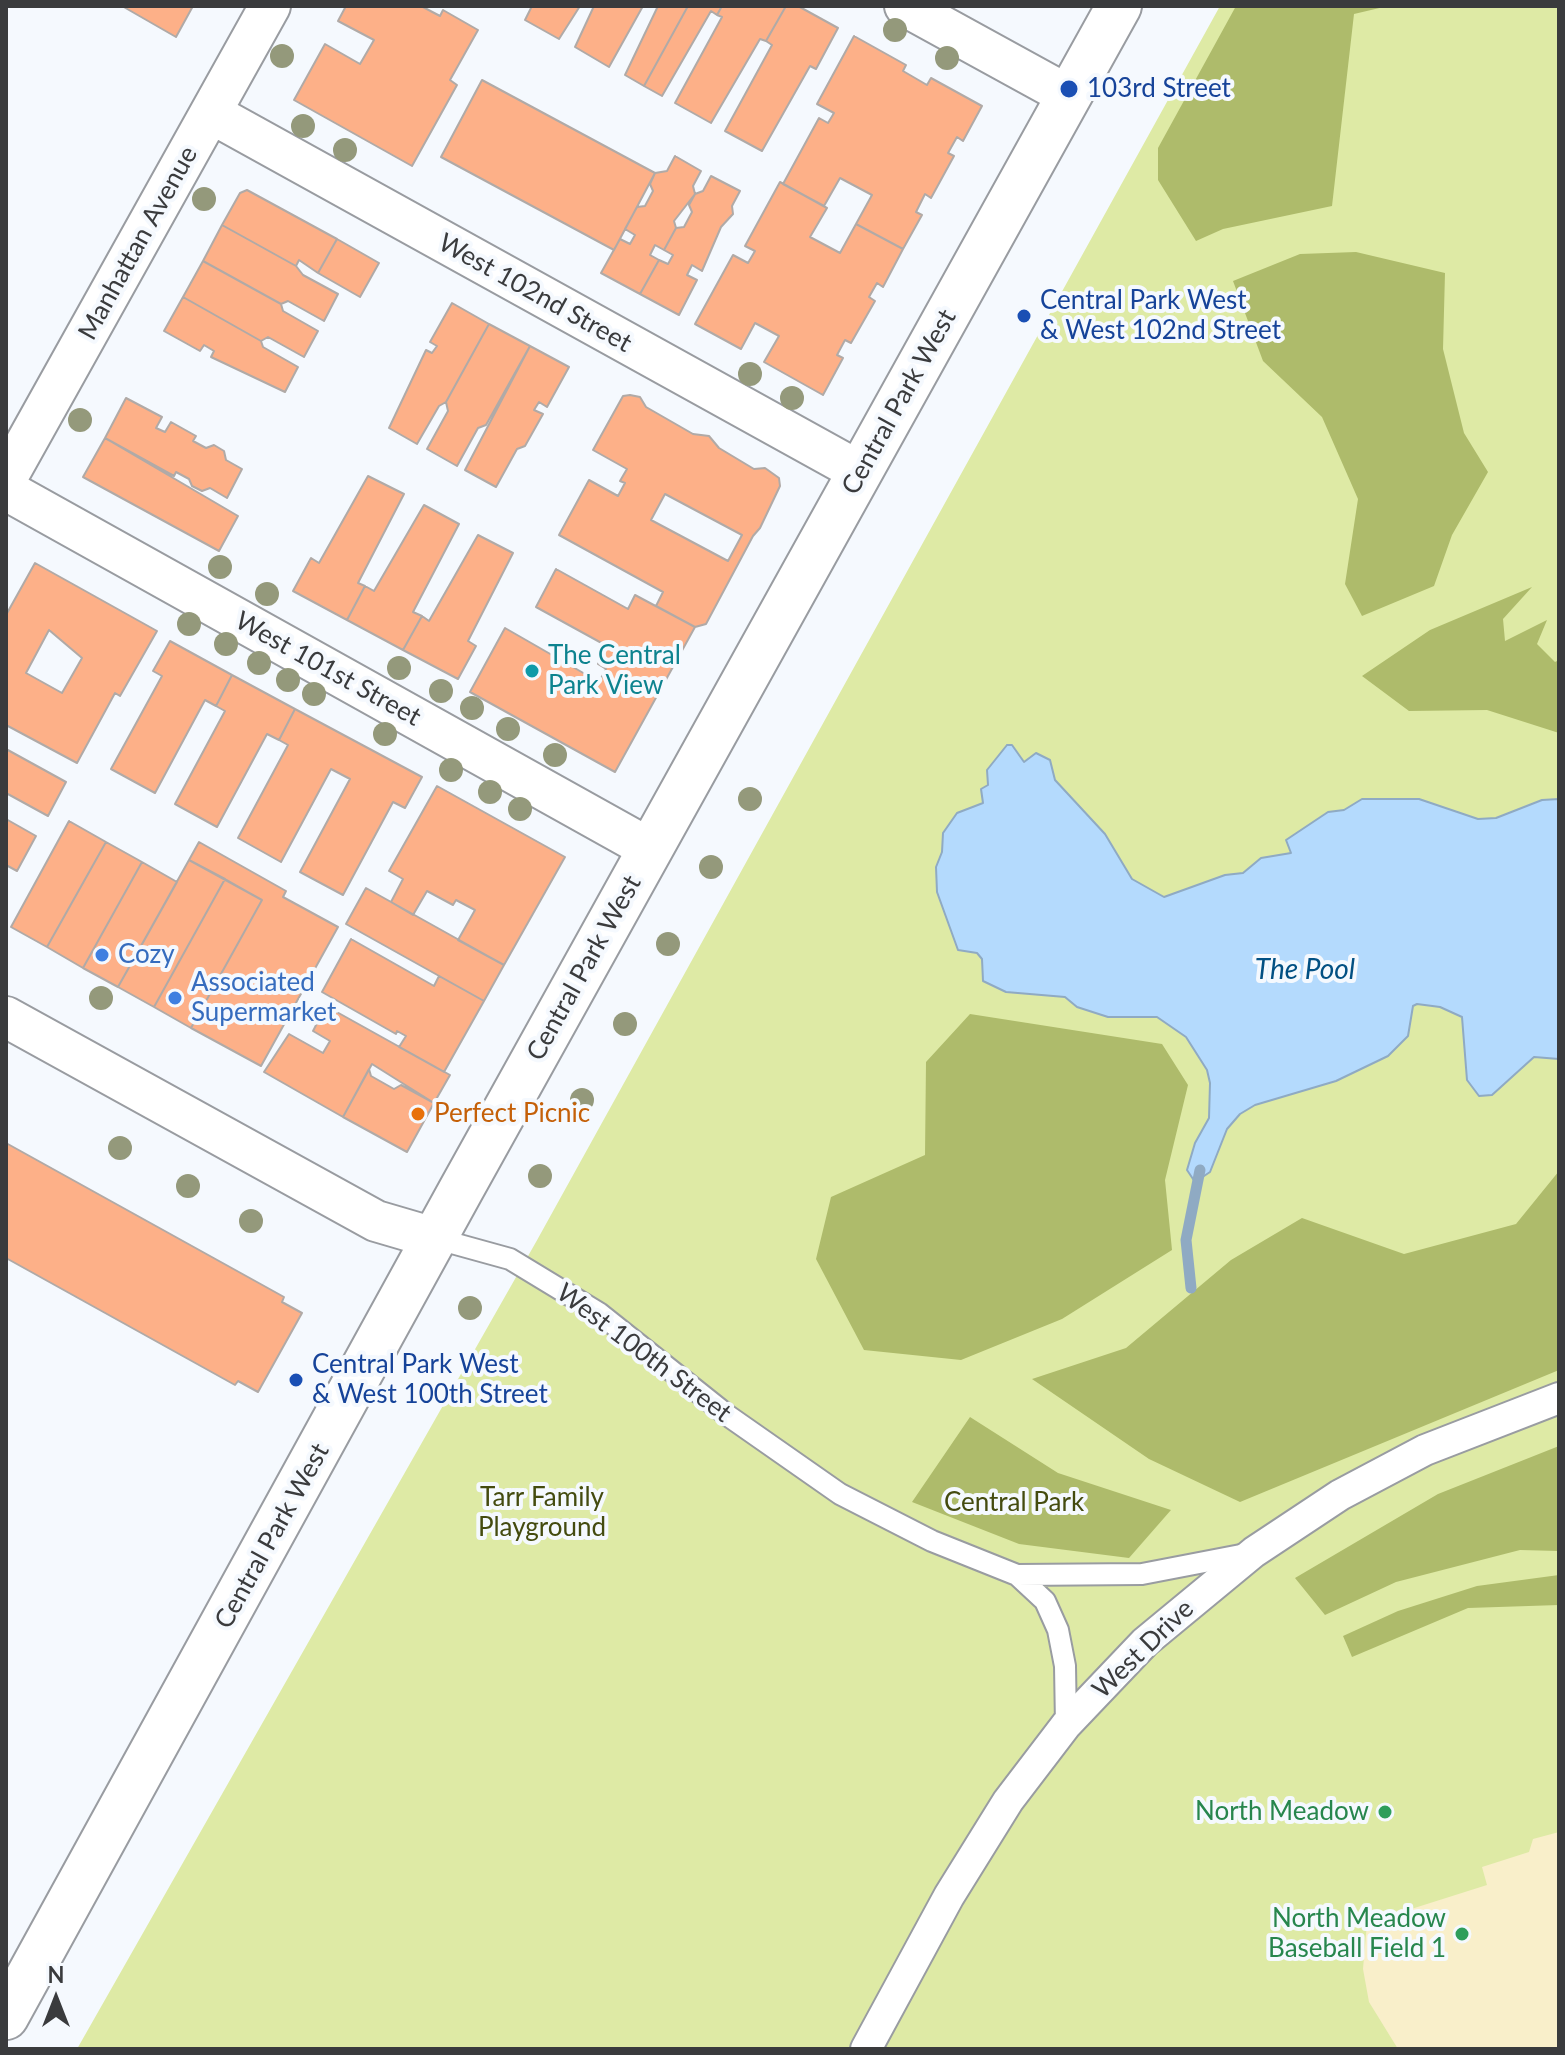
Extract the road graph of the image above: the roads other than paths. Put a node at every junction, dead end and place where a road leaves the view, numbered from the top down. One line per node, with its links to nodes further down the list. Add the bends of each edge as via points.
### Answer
1 (270, 6): 5 (street, Manhattan Avenue)
2 (905, 6): 4 (street)
3 (1119, 6): 4 (main road, Central Park West)
4 (1069, 96): 6 (main road, Central Park West)
5 (211, 113): 6 (street, West 102nd Street); 7 (street, Manhattan Avenue)
6 (860, 472): 9 (main road, Central Park West)
7 (6, 479)
8 (6, 490): 9 (street, West 101st Street)
9 (650, 849): 11 (main road, Central Park West)
10 (6, 1017): 11 (street, West 100th Street, via 376,1221)
11 (434, 1238): 14 (lane, West 100th Street, via 510,1259 620,1328 727,1415 840,1494 932,1541); 16 (main road, Central Park West)
12 (1559, 1398): 13 (street, West Drive, via 1403,1461)
13 (1254, 1552): 14 (lane, West 100th Street, via 1142,1574); 15 (street, West Drive, via 1145,1642)
14 (1017, 1575): 15 (lane, West 100th Street, via 1045,1601 1058,1630)
15 (1066, 1725): 17 (street, West Drive, via 978,1846)
16 (6, 2017)
17 (866, 2049)

